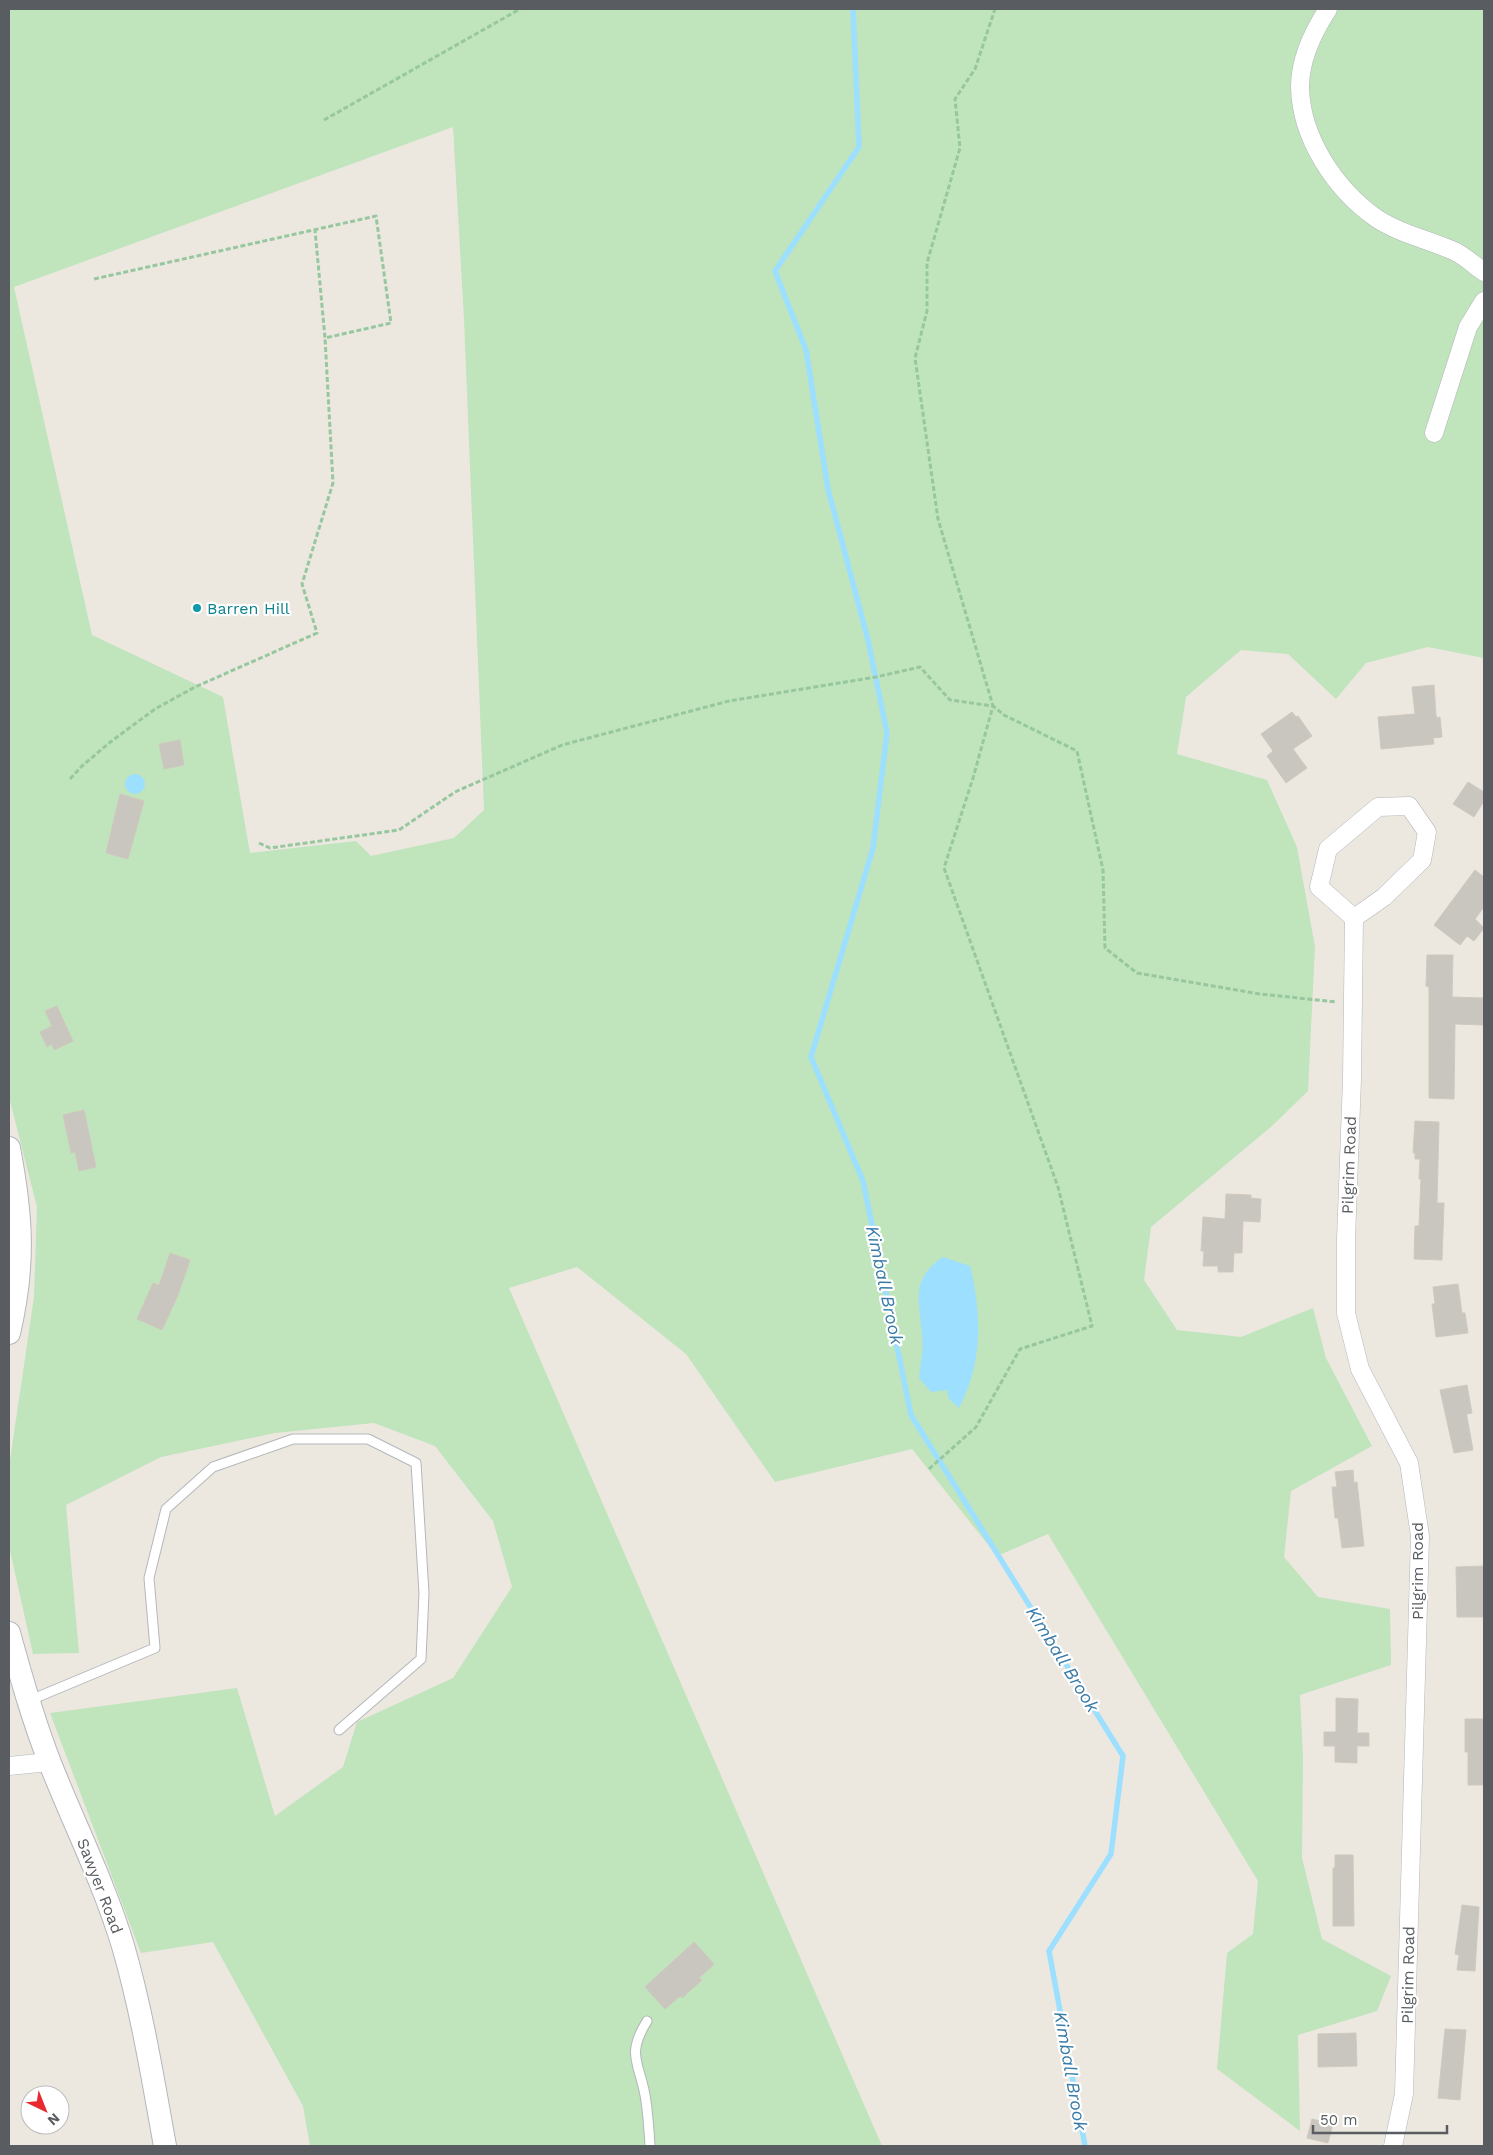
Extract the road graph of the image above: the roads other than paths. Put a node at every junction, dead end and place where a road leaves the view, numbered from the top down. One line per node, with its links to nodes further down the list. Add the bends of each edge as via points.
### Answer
1 (1328, 9): 2 (street, via 1315,29 1304,58 1300,87 1305,119 1328,169 1375,217 1391,227 1458,253)
2 (1484, 272)
3 (1484, 301): 4 (street, via 1468,327)
4 (1434, 433)
5 (1354, 918): 5 (street, via 1384,897 1422,860 1427,832 1409,806 1378,807 1328,849 1319,888); 16 (street, Pilgrim Road, via 1346,1313 1360,1369 1409,1463 1420,1536 1404,2094)
6 (9, 1148): 7 (street, via 20,1216 21,1253)
7 (9, 1333)
8 (9, 1633): 9 (street, Sawyer Road)
9 (27, 1701): 10 (lane, via 155,1648 149,1578 166,1509 213,1467 294,1439 368,1439 416,1463 424,1593 420,1659); 11 (street, Sawyer Road)
10 (339, 1730)
11 (50, 1762): 12 (street); 14 (street, Sawyer Road, via 123,1946)
12 (9, 1766)
13 (647, 2021): 15 (lane, via 639,2033 634,2058 646,2100)
14 (165, 2146)
15 (650, 2146)
16 (1393, 2146)

